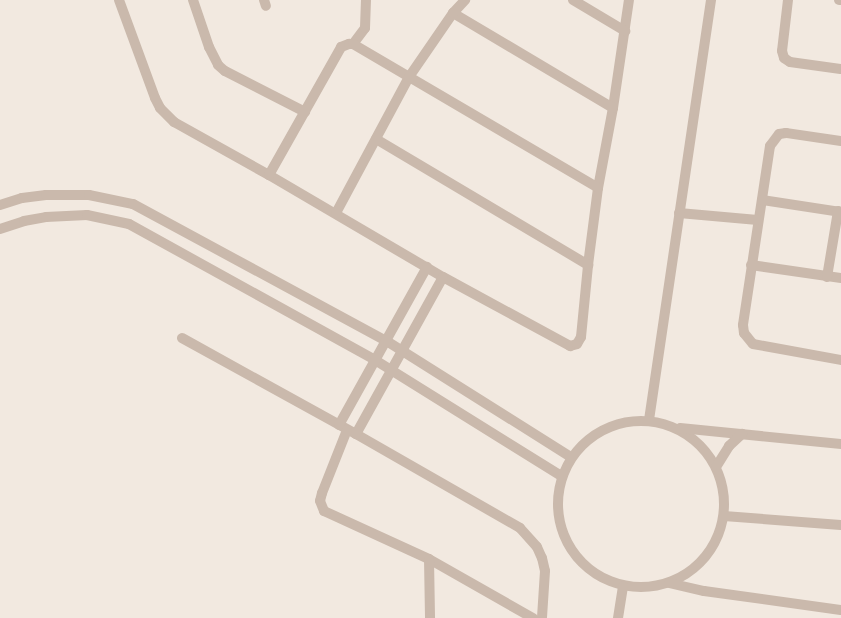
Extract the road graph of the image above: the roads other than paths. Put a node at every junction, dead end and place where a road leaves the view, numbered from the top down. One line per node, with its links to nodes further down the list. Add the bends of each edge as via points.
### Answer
1 (119, 0): 18 (street, via 155,98 167,116)
2 (193, 0): 15 (street, via 218,65)
3 (366, 0): 11 (street, via 365,28)
4 (465, 0): 9 (street)
5 (572, 0): 10 (street)
6 (629, 0): 10 (street)
7 (711, 0): 24 (street)
8 (788, 0): 12 (street, via 782,51 784,58 790,62)
9 (452, 12): 13 (street); 14 (street)
10 (625, 31): 14 (street)
11 (353, 44): 13 (street); 15 (street, via 341,47)
12 (841, 69)
13 (408, 77): 16 (street); 19 (street)
14 (613, 108): 19 (street)
15 (305, 112): 18 (street)
16 (376, 139): 23 (street); 27 (street)
17 (841, 141): 20 (street, via 779,134 770,146)
18 (269, 175): 23 (street)
19 (598, 188): 27 (street)
20 (762, 200): 22 (street); 25 (street)
21 (0, 205): 34 (street, via 22,198 89,195 133,204)
22 (839, 212): 30 (street)
23 (336, 213): 29 (street)
24 (679, 213): 25 (street); 39 (street)
25 (758, 220): 28 (street)
26 (0, 229): 36 (street, via 24,220 87,215 129,224)
27 (588, 265): 31 (street, via 581,337 577,344 570,346)
28 (751, 265): 30 (street); 37 (street, via 743,326 748,339 760,346)
29 (427, 267): 31 (street); 34 (street)
30 (828, 276): 32 (street)
31 (443, 277): 35 (street)
32 (841, 278)
33 (182, 338): 41 (street)
34 (385, 340): 35 (street); 36 (street)
35 (402, 350): 38 (street); 44 (street)
36 (375, 360): 38 (street); 41 (street)
37 (841, 360)
38 (390, 369): 41 (street); 46 (street)
39 (648, 420): 40 (street); 44 (street, via 619,422 592,435)
40 (678, 428): 42 (street); 45 (street, via 696,440 710,456)
41 (347, 429): 49 (street, via 322,493 321,507 328,514); 55 (street, via 520,528 530,537 537,547 545,571)
42 (742, 434): 43 (street); 45 (street, via 729,446)
43 (841, 444)
44 (571, 457): 46 (street)
45 (716, 468): 47 (street, via 724,495)
46 (561, 476): 51 (street, via 557,499 559,523 568,545 582,564 601,578)
47 (724, 516): 48 (street); 50 (street, via 714,545 695,568)
48 (841, 525)
49 (429, 559): 53 (street); 54 (street)
50 (669, 583): 51 (street, via 646,588); 52 (street, via 704,591)
51 (623, 586): 56 (street)
52 (841, 610)
53 (430, 618)
54 (533, 618)
55 (542, 618)
56 (618, 618)

